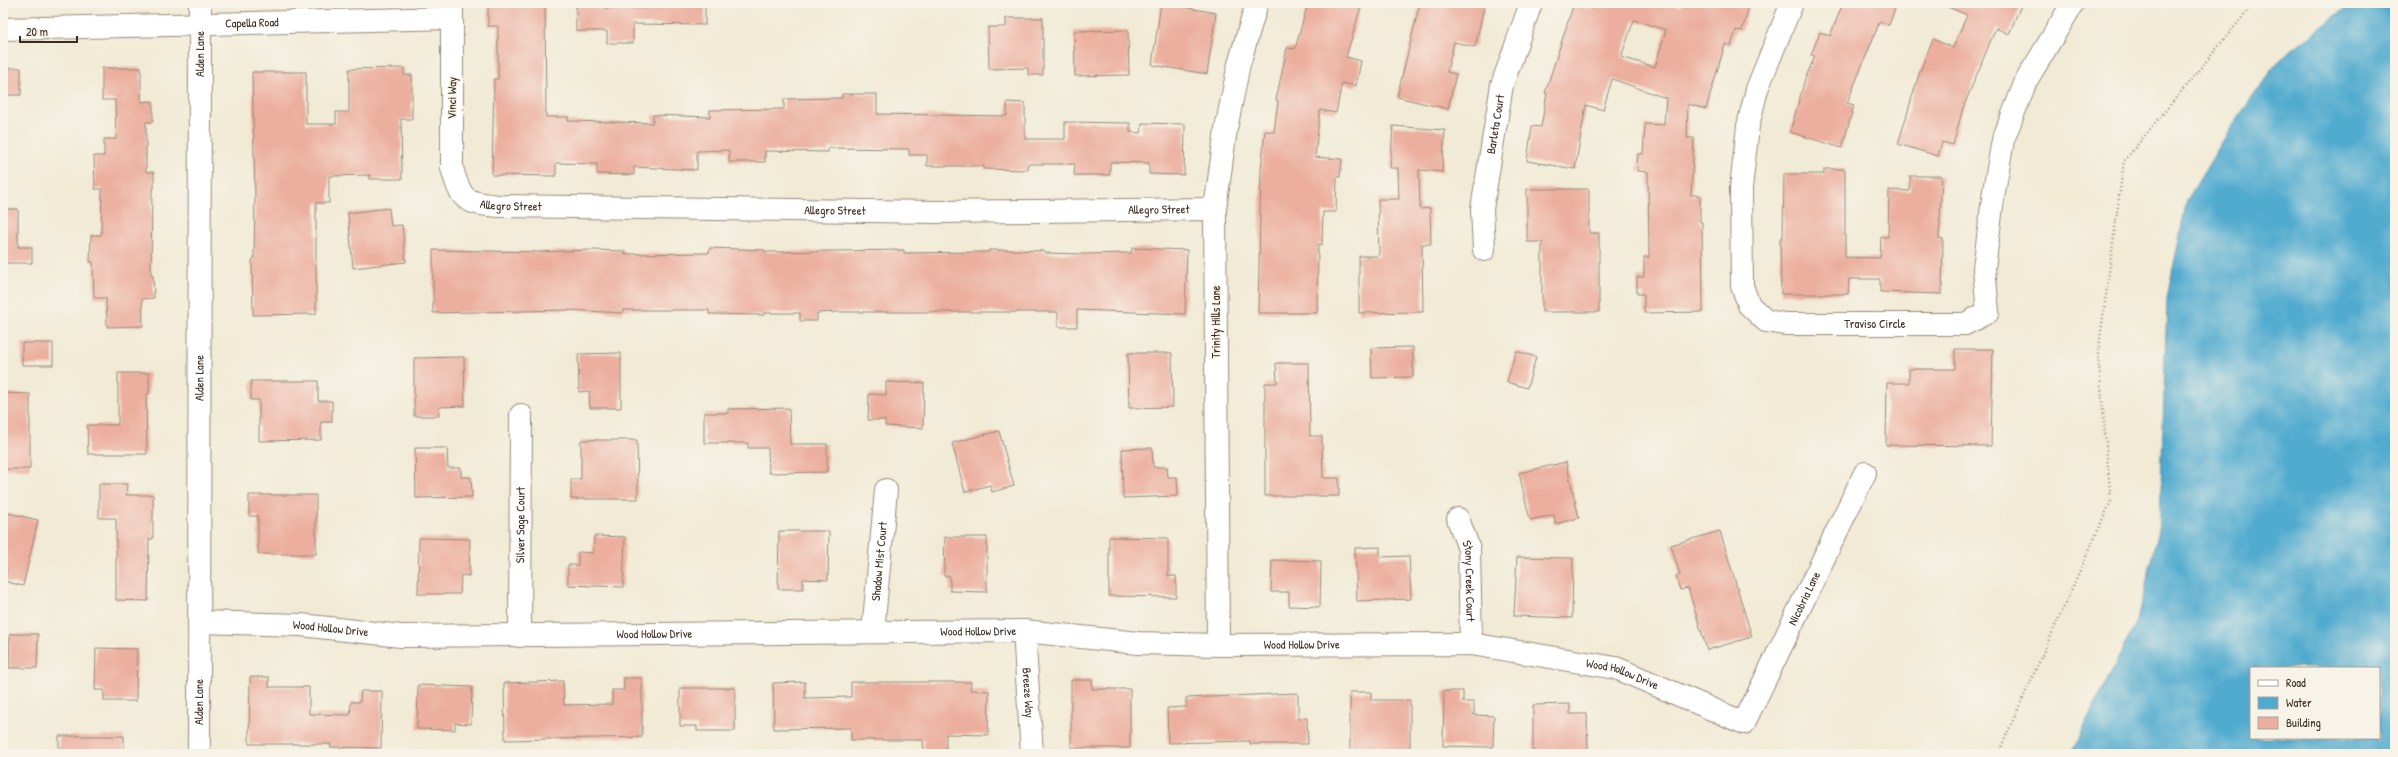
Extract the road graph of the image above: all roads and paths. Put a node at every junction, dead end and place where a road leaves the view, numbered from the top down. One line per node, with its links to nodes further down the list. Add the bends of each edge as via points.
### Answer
1 (1257, 3): 10 (street, Trinity Hills Lane, via 1239,64 1226,129)
2 (1531, 3): 11 (street, Barleta Court, via 1502,85 1482,210)
3 (1792, 3): 4 (street, Traviso Circle, via 1757,89 1748,126 1741,188 1742,286 1749,306 1766,321 1785,324 1965,324 1988,312 1984,268 1994,191 2004,140 2026,81)
4 (2073, 3)
5 (2254, 3): 25 (path, via 2124,161 2098,354 2111,501)
6 (452, 11): 7 (street, Capella Road); 9 (street, Vinci Way, via 452,168)
7 (200, 14): 8 (street, Capella Road); 16 (street, Alden Lane)
8 (3, 29)
9 (458, 191): 10 (street, Allegro Street, via 476,204 499,206 939,212)
10 (1215, 209): 21 (street, Trinity Hills Lane)
11 (1484, 250)
12 (521, 415): 19 (street, Silver Sage Court)
13 (1865, 474): 22 (street, Nicobria Lane)
14 (886, 490): 18 (street, Shadow Mist Court)
15 (1458, 519): 20 (street, Stony Creek Court, via 1469,549)
16 (199, 622): 19 (street, Wood Hollow Drive, via 301,625 401,636); 23 (street, Alden Lane)
17 (1024, 631): 18 (street, Wood Hollow Drive); 21 (street, Wood Hollow Drive, via 1138,643); 24 (street, Breeze Way)
18 (873, 632): 19 (street, Wood Hollow Drive)
19 (520, 636)
20 (1471, 644): 21 (street, Wood Hollow Drive); 22 (street, Wood Hollow Drive, via 1616,668)
21 (1218, 645)
22 (1744, 723)
23 (199, 754)
24 (1032, 754)
25 (1998, 754)

